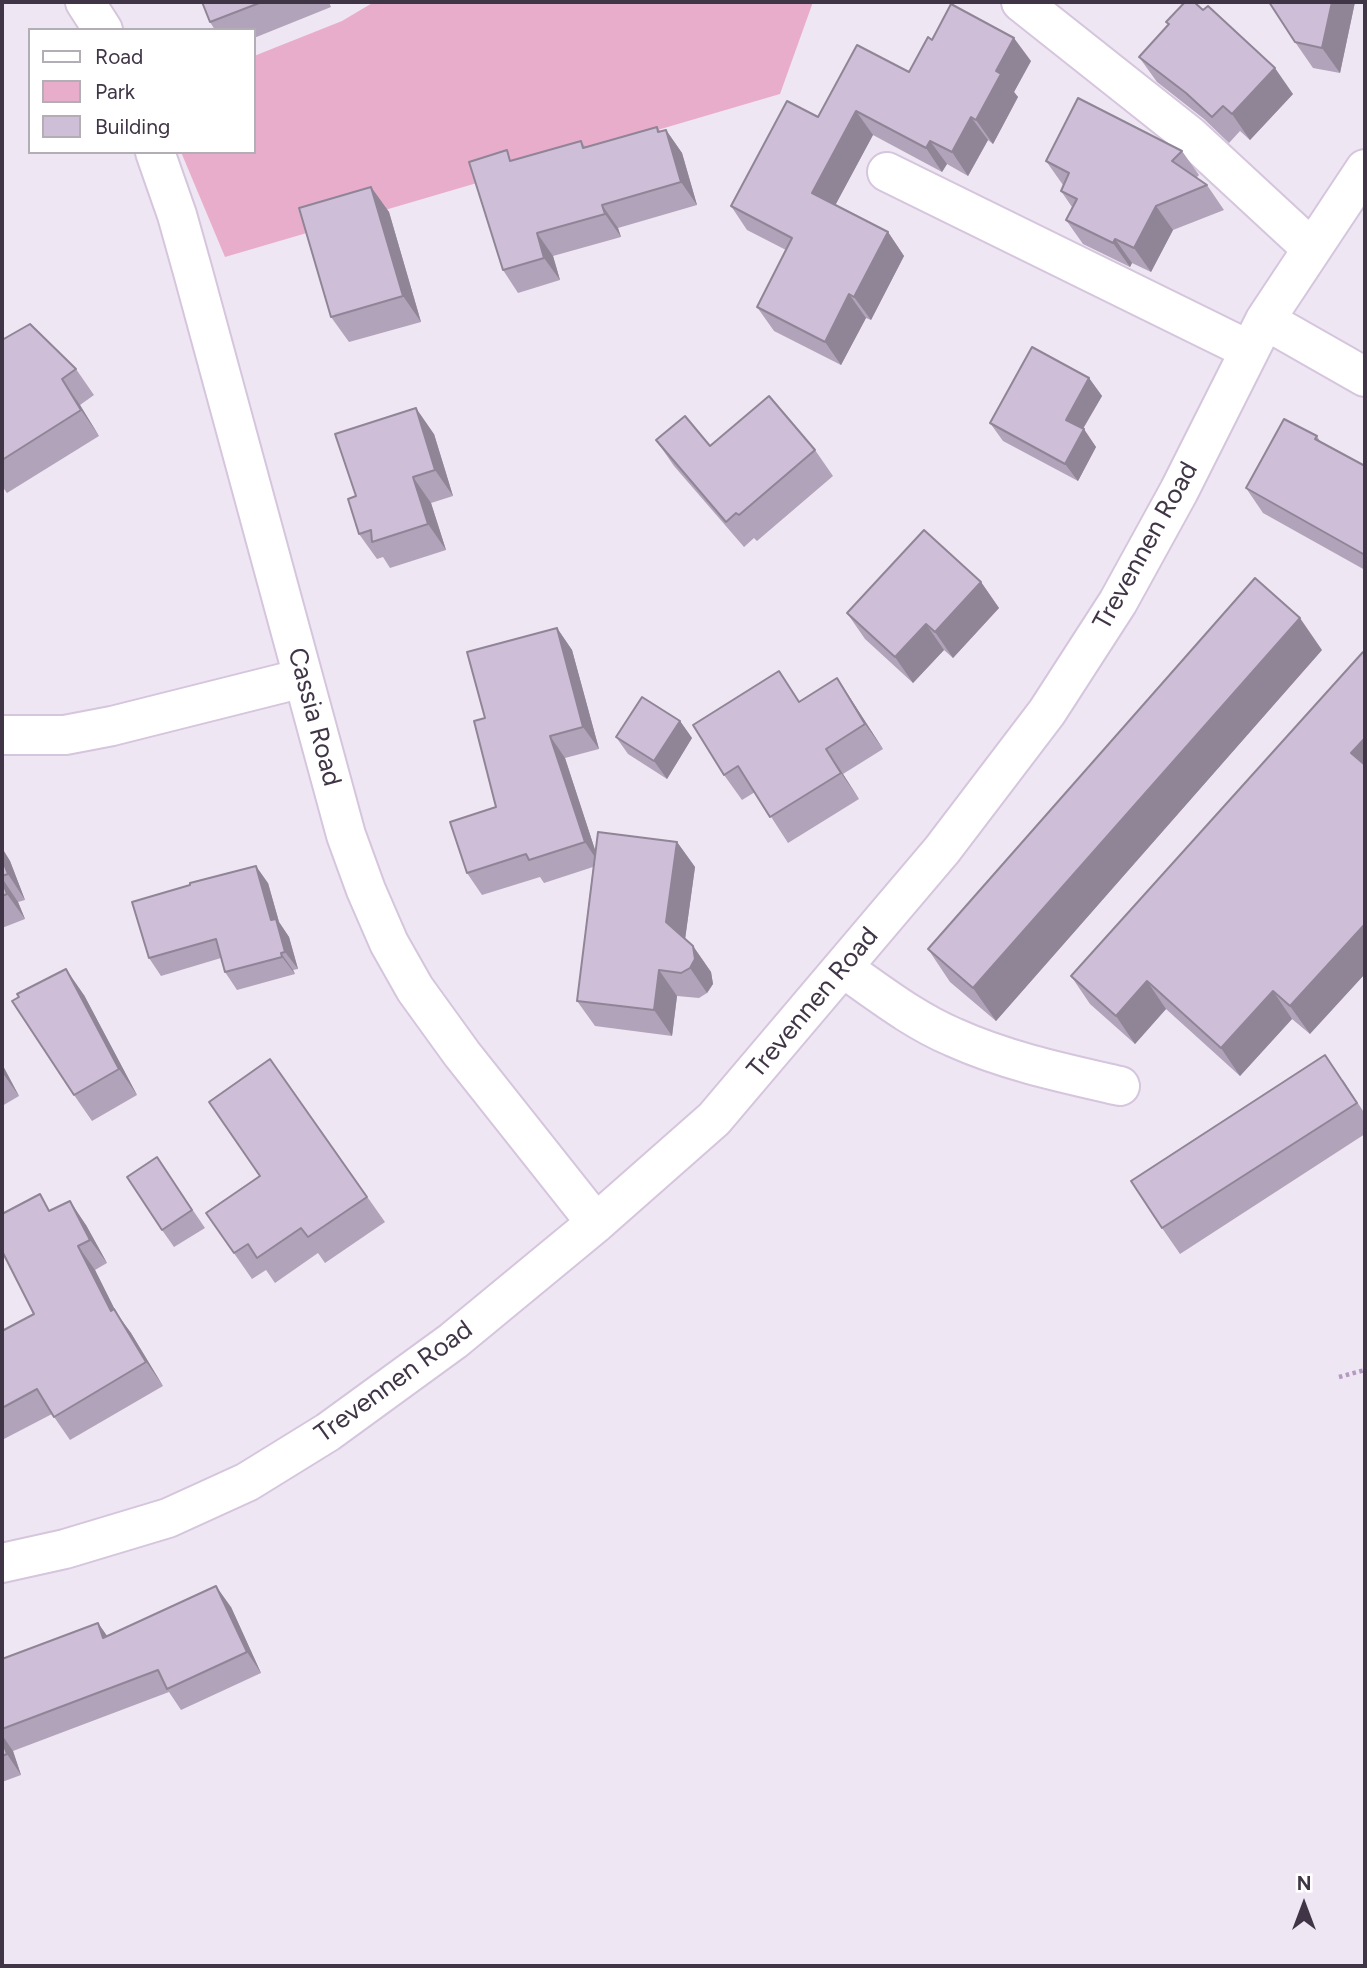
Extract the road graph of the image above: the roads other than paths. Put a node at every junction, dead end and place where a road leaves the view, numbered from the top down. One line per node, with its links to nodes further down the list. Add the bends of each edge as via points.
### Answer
1 (85, 2): 3 (street)
2 (1021, 2): 7 (street, via 1191,136)
3 (102, 28)
4 (156, 154): 10 (street, Cassia Road, via 177,215)
5 (1365, 169): 7 (street, Trevennen Road)
6 (887, 172): 8 (street)
7 (1311, 248): 8 (street, Trevennen Road)
8 (1257, 335): 9 (street); 12 (street, Trevennen Road, via 1180,491 1118,602 1048,712)
9 (1365, 377)
10 (303, 678): 11 (street, via 65,735); 14 (street, Cassia Road, via 346,835 389,943 415,989 462,1054)
11 (2, 735)
12 (844, 968): 13 (street, via 904,1011 952,1037 1039,1067); 14 (street, Trevennen Road, via 714,1119)
13 (1120, 1086)
14 (596, 1223): 15 (street, Trevennen Road, via 443,1348 328,1432 247,1482 169,1518)
15 (2, 1563)

